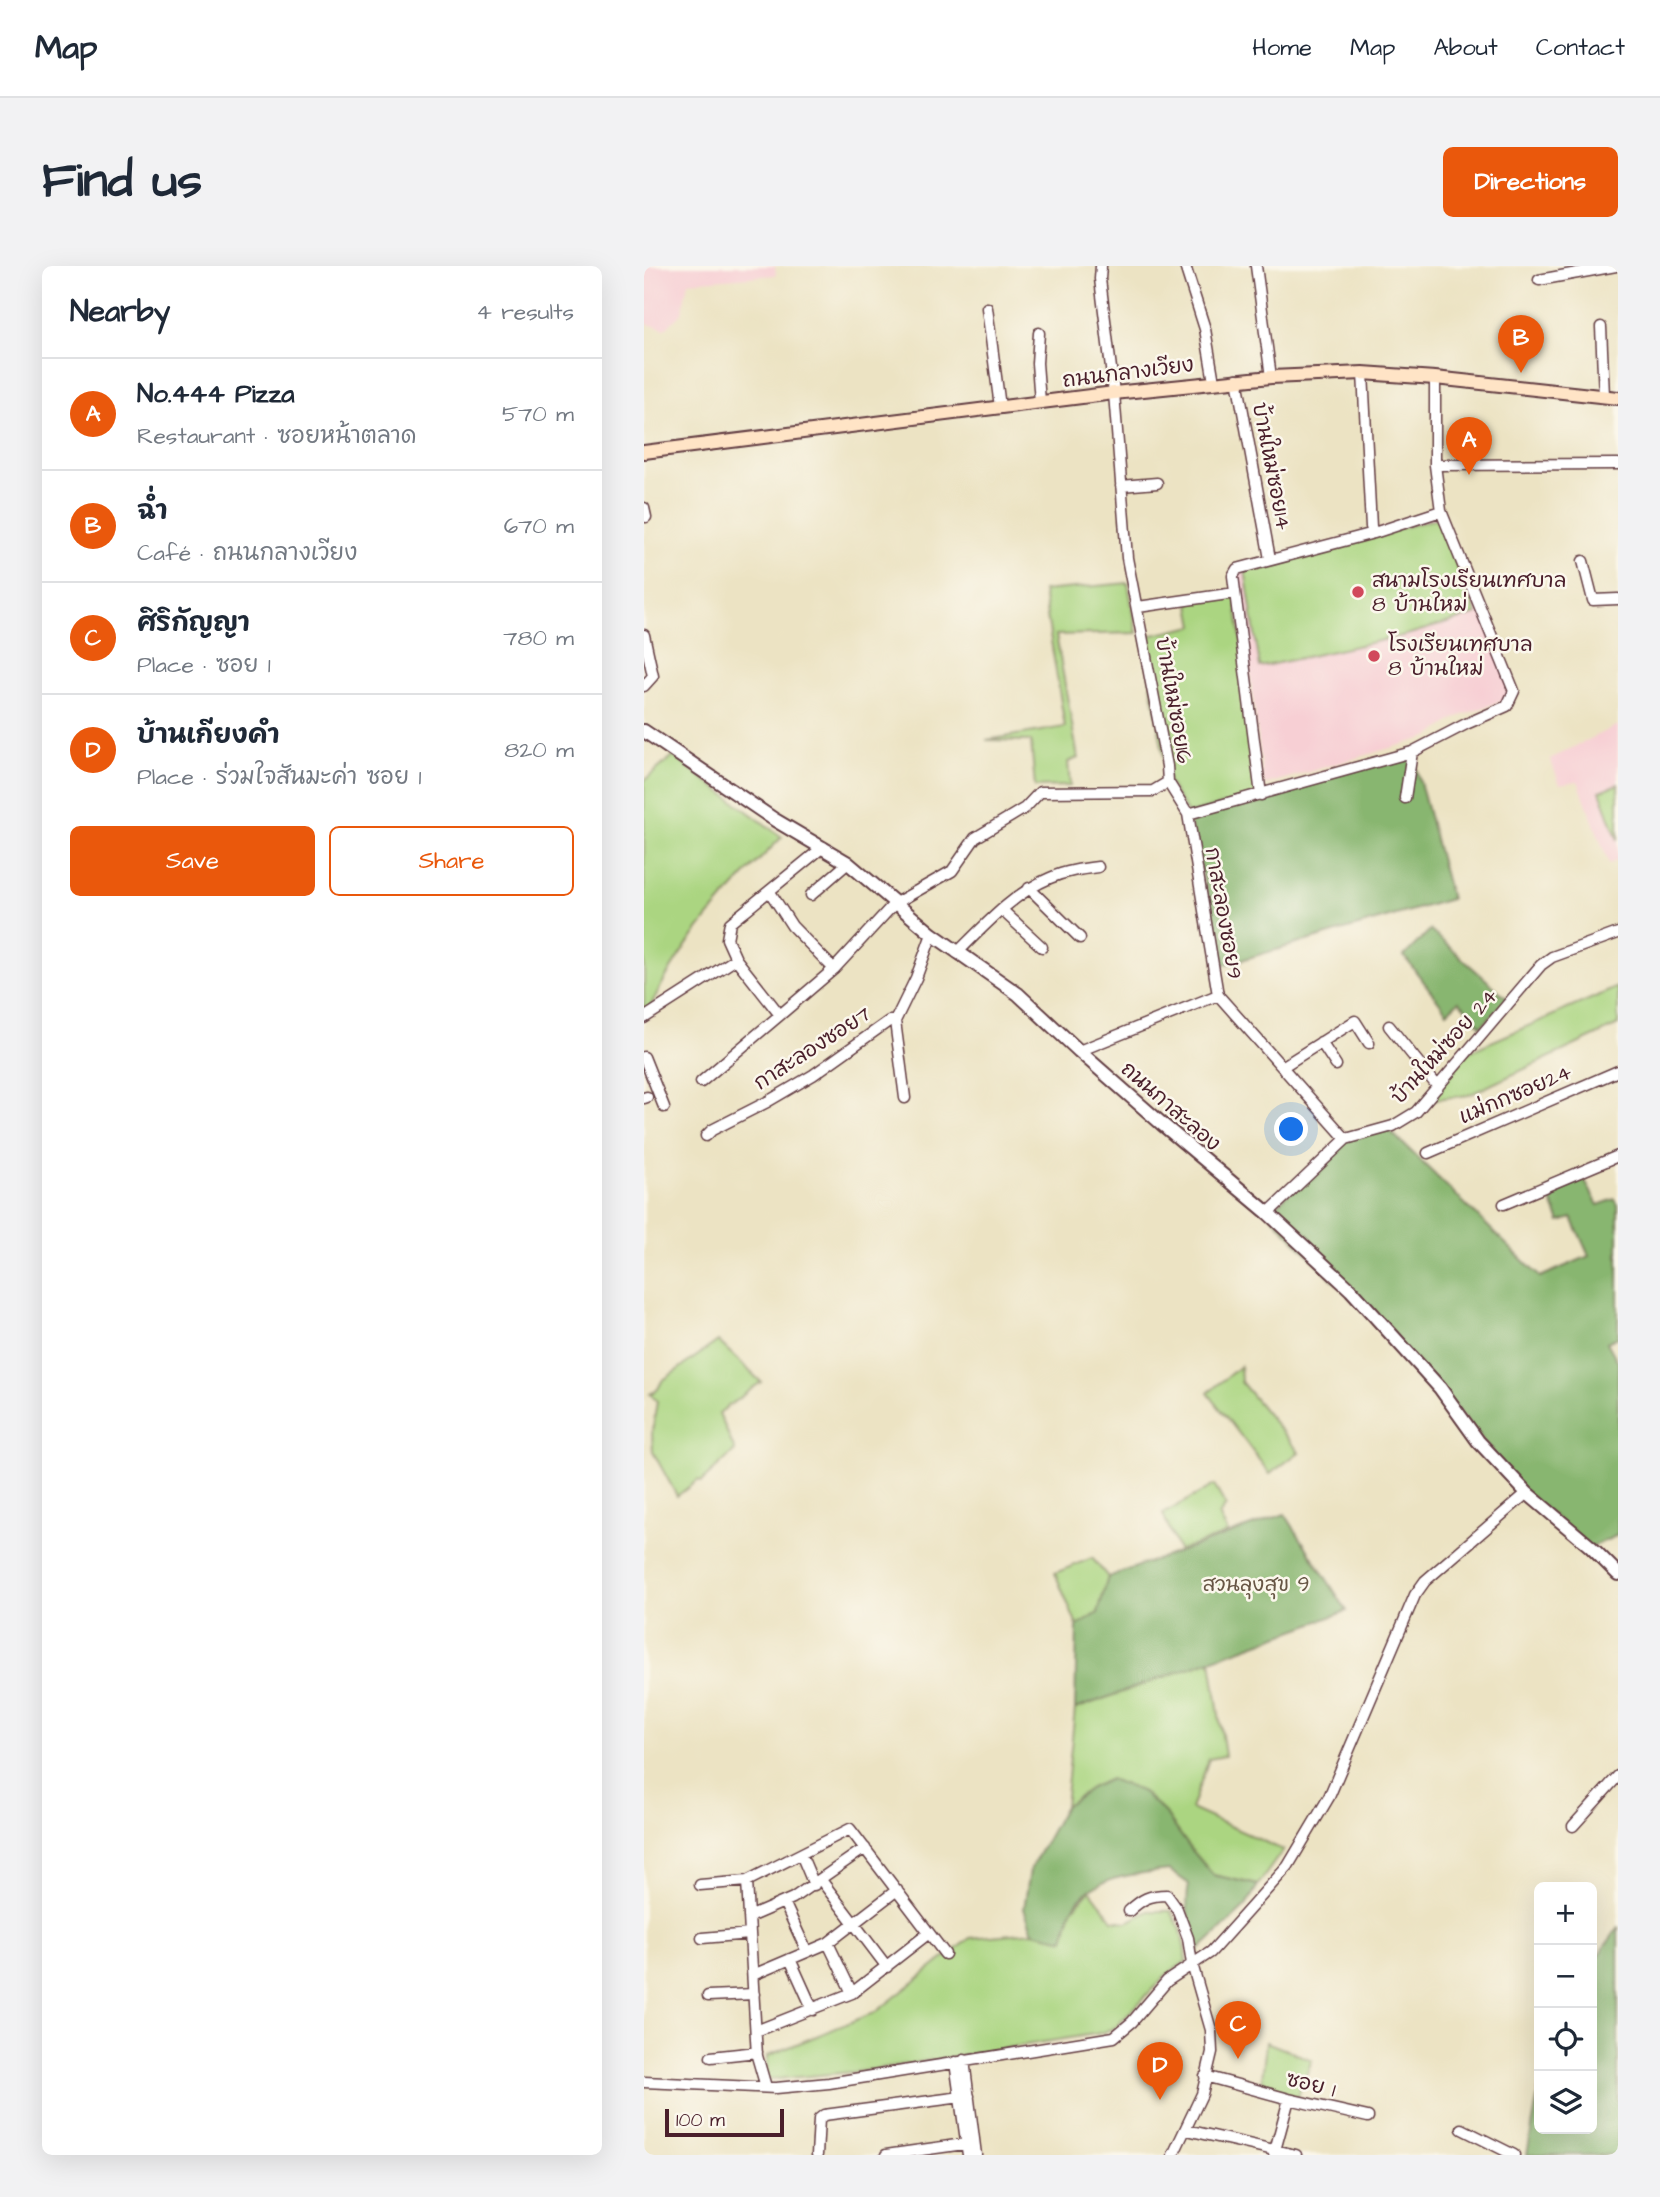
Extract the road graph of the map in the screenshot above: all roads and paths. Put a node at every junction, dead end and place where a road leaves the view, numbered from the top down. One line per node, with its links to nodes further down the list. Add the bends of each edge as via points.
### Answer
1 (1101, 266): 14 (street, บ้านใหม่ซอย16)
2 (1185, 266): 13 (street, via 1200,311)
3 (1256, 266): 10 (street)
4 (1616, 266): 5 (street)
5 (1539, 280)
6 (987, 308): 18 (street)
7 (1601, 327): 15 (street)
8 (1039, 333): 17 (street)
9 (1363, 373): 10 (main road, ถนนกลางเวียง); 11 (main road, ถนนกลางเวียง); 25 (street)
10 (1271, 377): 12 (main road, ถนนกลางเวียง)
11 (1435, 378): 15 (main road, ถนนกลางเวียง); 21 (street)
12 (1237, 379): 13 (main road, ถนนกลางเวียง); 26 (street, บ้านใหม่ซอย14)
13 (1214, 382): 14 (main road, ถนนกลางเวียง)
14 (1114, 393): 17 (main road, ถนนกลางเวียง); 23 (street, บ้านใหม่ซอย16)
15 (1604, 396): 16 (main road, ถนนกลางเวียง)
16 (1618, 398)
17 (1040, 402): 18 (main road, ถนนกลางเวียง)
18 (1000, 407): 19 (main road, ถนนกลางเวียง)
19 (644, 452)
20 (1618, 464): 21 (street)
21 (1434, 465): 24 (street)
22 (1157, 483): 23 (street)
23 (1121, 486): 30 (street, บ้านใหม่ซอย16, via 1127,558)
24 (1441, 511): 25 (street); 34 (street, via 1514,691 1507,706)
25 (1374, 533): 26 (street)
26 (1270, 559): 28 (street, via 1237,569)
27 (1583, 561): 29 (street, via 1593,600)
28 (1235, 593): 30 (street); 36 (street)
29 (1618, 599)
30 (1138, 607): 35 (street, บ้านใหม่ซอย16)
31 (644, 635): 32 (street, via 653,676)
32 (644, 686)
33 (644, 731): 39 (street, ถนนกาสะลอง)
34 (1412, 752): 36 (street); 37 (street)
35 (1168, 782): 38 (street); 45 (street, บ้านใหม่ซอย16, via 1153,791 1040,792 1025,808 975,838 952,871)
36 (1261, 795): 38 (street)
37 (1405, 798)
38 (1188, 814): 54 (street, กาสะลองซอย9)
39 (823, 847): 40 (street, ถนนกาสะลอง); 43 (street)
40 (848, 863): 44 (street); 45 (street, ถนนกาสะลอง)
41 (1098, 867): 42 (street, via 1052,877)
42 (1029, 888): 46 (street); 49 (street)
43 (770, 892): 52 (street, via 730,923 727,939); 53 (street, via 792,926)
44 (811, 895)
45 (894, 904): 48 (street, ถนนกาสะลอง); 53 (street, บ้านใหม่ซอย16)
46 (1003, 911): 50 (street); 51 (street)
47 (1618, 933): 67 (street, บ้านใหม่ซอย 24, via 1541,965)
48 (932, 934): 51 (street, ถนนกาสะลอง); 57 (street, กาสะลองซอย7)
49 (1080, 938)
50 (1042, 947)
51 (957, 953): 61 (street, ถนนกาสะลอง, via 1018,994)
52 (736, 959): 55 (street); 56 (street)
53 (834, 969): 55 (street, บ้านใหม่ซอย16)
54 (1219, 995): 61 (street, กาสะลองซอย9); 64 (street)
55 (780, 1015): 66 (street, บ้านใหม่ซอย16)
56 (644, 1018)
57 (895, 1021): 68 (street); 70 (street, กาสะลองซอย7, via 813,1075)
58 (1389, 1026): 67 (street)
59 (1321, 1042): 60 (street, via 1355,1021); 63 (street); 64 (street)
60 (1369, 1043)
61 (1079, 1051): 75 (street, ถนนกาสะลอง)
62 (644, 1057): 69 (street)
63 (1336, 1065)
64 (1282, 1067): 71 (street)
65 (1618, 1071): 72 (street, แม่กกซอย24)
66 (701, 1082)
67 (1438, 1087): 71 (street, บ้านใหม่ซอย 24, via 1405,1120)
68 (905, 1098)
69 (664, 1107)
70 (706, 1136)
71 (1346, 1139): 75 (street, บ้านใหม่ซอย 24)
72 (1427, 1153)
73 (1618, 1156): 74 (street)
74 (1504, 1204)
75 (1268, 1213): 76 (street, ถนนกาสะลอง, via 1394,1336 1478,1441)
76 (1527, 1493): 77 (street, ถนนกาสะลอง); 97 (street, via 1425,1581 1415,1595 1329,1797 1304,1841 1288,1866 1211,1952)
77 (1618, 1574)
78 (1618, 1776): 79 (street)
79 (1573, 1826)
80 (865, 1848): 81 (street, via 850,1829); 83 (street); 85 (street)
81 (801, 1854): 82 (street); 83 (street)
82 (747, 1881): 84 (street); 88 (street)
83 (818, 1883): 86 (street); 89 (street)
84 (700, 1885)
85 (897, 1890): 89 (street); 90 (street)
86 (784, 1902): 88 (street); 94 (street)
87 (1129, 1911): 97 (street, via 1142,1899 1167,1895 1188,1938)
88 (749, 1917): 91 (street)
89 (855, 1923): 93 (street); 98 (street)
90 (929, 1933): 95 (street); 98 (street)
91 (750, 1934): 92 (street); 99 (street)
92 (702, 1938)
93 (828, 1943): 94 (street); 100 (street)
94 (807, 1952): 96 (street)
95 (945, 1954)
96 (790, 1959): 99 (street); 103 (street)
97 (1192, 1964): 107 (street, via 1167,1981 1114,2036); 108 (street, via 1212,2030)
98 (887, 1967): 100 (street)
99 (753, 1975): 101 (street)
100 (852, 1993): 103 (street)
101 (754, 1994): 102 (street); 104 (street)
102 (708, 1996)
103 (813, 2010): 104 (street)
104 (756, 2031): 105 (street)
105 (757, 2052): 106 (street); 110 (street)
106 (711, 2057)
107 (960, 2061): 110 (street, via 829,2083); 111 (street)
108 (1205, 2076): 112 (street, ซอย 1); 115 (street)
109 (644, 2082): 110 (street)
110 (766, 2087)
111 (965, 2096): 116 (street); 119 (street, via 824,2115 819,2119)
112 (1289, 2099): 113 (street, ซอย 1); 117 (street)
113 (1368, 2117)
114 (1462, 2129): 125 (street)
115 (1187, 2130): 117 (street); 123 (street)
116 (971, 2143): 118 (street); 121 (street); 122 (street)
117 (1275, 2152): 124 (street)
118 (910, 2153): 120 (street)
119 (817, 2155)
120 (886, 2155)
121 (968, 2155)
122 (976, 2155)
123 (1173, 2155)
124 (1296, 2155)
125 (1514, 2155)

